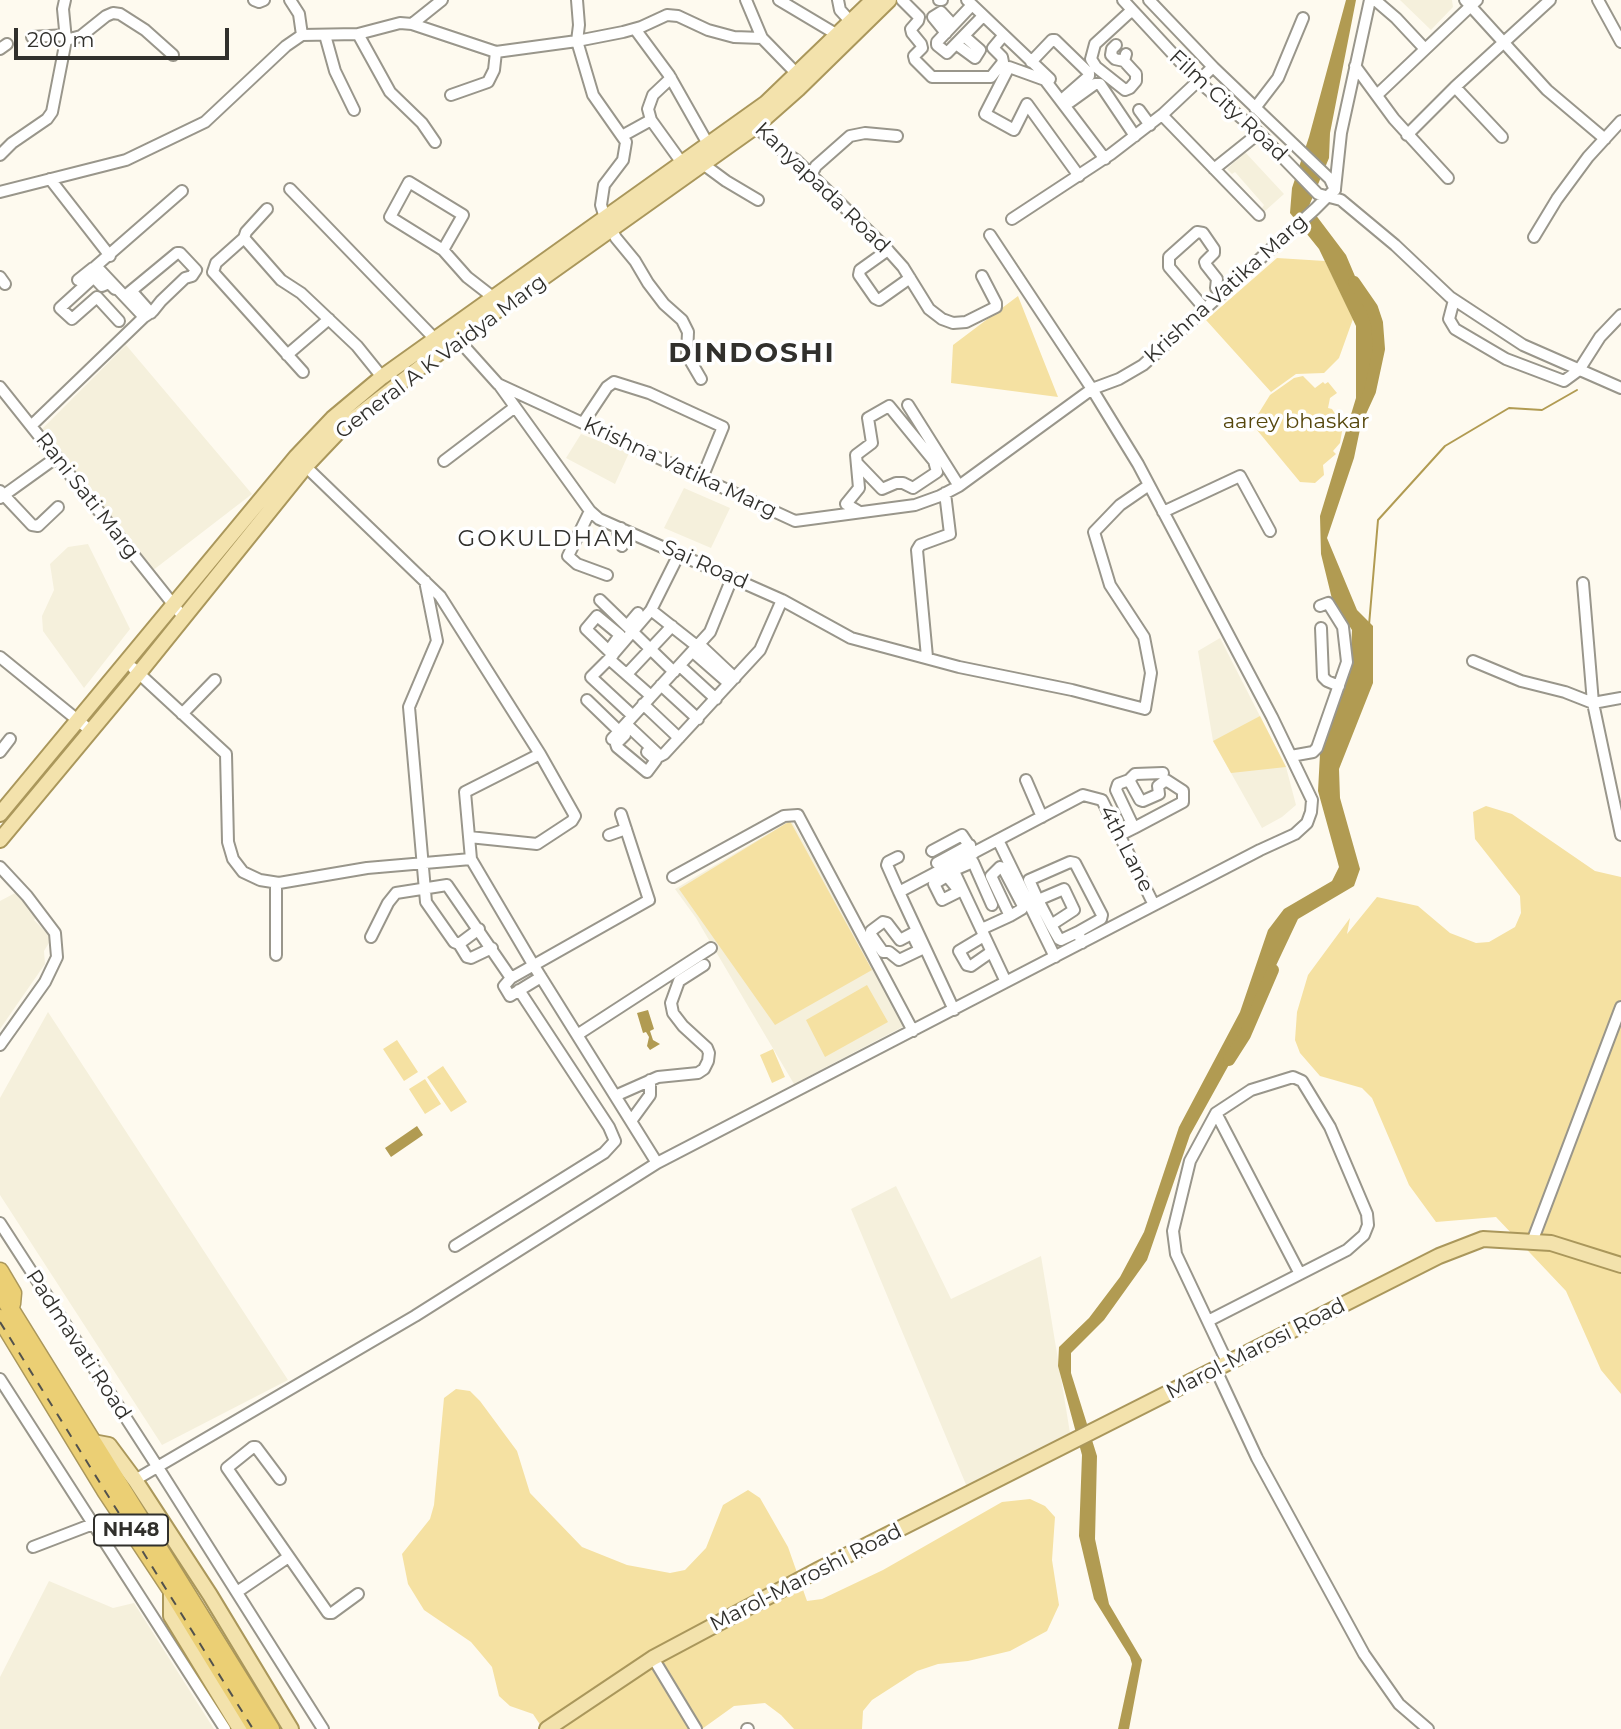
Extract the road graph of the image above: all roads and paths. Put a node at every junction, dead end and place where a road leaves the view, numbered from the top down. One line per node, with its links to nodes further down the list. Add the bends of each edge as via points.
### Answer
1 (65, 0): 32 (street)
2 (254, 0): 3 (street)
3 (264, 0)
4 (290, 0): 29 (street, via 299,14)
5 (442, 0): 24 (street)
6 (577, 0): 34 (street)
7 (746, 0): 33 (street)
8 (779, 0): 28 (street)
9 (838, 0): 23 (street)
10 (873, 0): 23 (main road, General A K Vaidya Marg)
11 (889, 0): 55 (main road, General A K Vaidya Marg, via 798,89)
12 (1124, 0): 20 (street, Film City Road)
13 (1149, 0): 43 (street, Film City Road)
14 (1373, 0): 38 (street); 42 (street)
15 (1550, 0): 36 (street)
16 (1598, 0): 35 (street)
17 (907, 1): 30 (street, via 919,17 911,29 922,48 915,60 932,77 991,77 1003,62 993,48)
18 (1471, 2): 36 (street); 38 (street)
19 (970, 3): 21 (street); 21 (street, via 937,45 947,53)
20 (1132, 10): 37 (street, via 1091,52 1096,67 1125,90 1136,81 1136,74 1125,57 1115,60 1111,55); 46 (street, Film City Road)
21 (983, 16): 30 (street)
22 (1303, 18): 51 (street, via 1278,78)
23 (850, 22): 28 (main road, General A K Vaidya Marg)
24 (412, 24): 27 (street); 39 (street)
25 (635, 29): 33 (street, via 667,15 734,37); 34 (street); 45 (street)
26 (325, 34): 27 (street); 29 (street); 53 (street, via 335,71)
27 (358, 34): 66 (street, via 390,92)
28 (836, 34): 44 (main road, General A K Vaidya Marg)
29 (302, 36): 77 (street, via 205,122 126,160)
30 (1003, 36): 41 (street)
31 (32, 37): 32 (street)
32 (66, 37): 40 (street, via 80,36 106,16 120,14); 69 (street, via 52,112)
33 (762, 38): 44 (street)
34 (577, 41): 39 (street); 60 (street, via 593,95)
35 (1621, 42)
36 (1504, 43): 47 (street); 65 (street, via 1547,90)
37 (1116, 45)
38 (1425, 49): 48 (street)
39 (496, 52): 49 (street, via 488,82)
40 (173, 55)
41 (1031, 62): 50 (street); 50 (street, via 1055,40 1089,73)
42 (1355, 66): 48 (street); 81 (street)
43 (1213, 67): 46 (street); 51 (street, Film City Road)
44 (798, 75): 55 (main road, General A K Vaidya Marg)
45 (671, 78): 54 (street, via 649,102); 67 (street)
46 (1198, 81): 56 (street); 58 (street, Film City Road)
47 (1455, 87): 59 (street); 64 (street)
48 (1378, 94): 59 (street)
49 (451, 95)
50 (1068, 99): 62 (street, via 1100,85); 70 (street)
51 (1255, 108): 63 (street, Film City Road)
52 (1140, 109): 56 (street)
53 (354, 110)
54 (651, 120): 60 (street); 71 (street)
55 (751, 121): 67 (main road, General A K Vaidya Marg); 72 (main road, General A K Vaidya Marg); 74 (street, Kanyapada Road)
56 (1155, 121): 62 (street); 73 (street)
57 (1621, 121): 65 (street)
58 (1259, 133): 68 (street, Film City Road); 73 (street)
59 (1408, 135): 76 (street)
60 (622, 136): 86 (street, via 624,160 604,185 601,205)
61 (897, 136): 74 (street, via 850,136)
62 (1135, 136): 70 (street)
63 (1285, 137): 68 (street); 81 (street, Film City Road, via 1330,179)
64 (1502, 137)
65 (1605, 139): 88 (street, via 1557,199)
66 (435, 142)
67 (708, 144): 71 (main road, General A K Vaidya Marg)
68 (1274, 148): 81 (street, Film City Road, via 1318,194)
69 (0, 155)
70 (1108, 156): 75 (street); 75 (street, via 1045,80 1009,67 985,114 1014,130 1027,104)
71 (682, 163): 86 (main road, General A K Vaidya Marg)
72 (703, 164): 82 (street); 86 (main road, General A K Vaidya Marg)
73 (1214, 169): 84 (street)
74 (811, 175): 91 (street, Kanyapada Road)
75 (1079, 176): 85 (street)
76 (1448, 178)
77 (50, 179): 80 (street); 92 (street)
78 (290, 189): 106 (street)
79 (182, 191): 92 (street)
80 (0, 192)
81 (1331, 192): 97 (street, Krishna Vatika Marg); 100 (street, Film City Road)
82 (758, 200)
83 (267, 209): 89 (street)
84 (1259, 215)
85 (1012, 219)
86 (608, 224): 99 (main road, General A K Vaidya Marg); 105 (main road, General A K Vaidya Marg); 111 (street, via 664,304 682,320 688,332 687,355)
87 (990, 235): 115 (street)
88 (1534, 237)
89 (244, 238): 104 (street, via 281,279); 107 (street, via 216,263 213,272)
90 (443, 250): 90 (street, via 390,217 409,182 463,215); 99 (street)
91 (888, 250): 95 (street, Kanyapada Road); 95 (street, via 860,270 875,298 879,300)
92 (110, 256): 93 (street)
93 (93, 272): 93 (street, via 102,286 109,283 135,314 124,320 97,297 72,319 60,308); 96 (street); 98 (street)
94 (982, 276): 95 (street, Kanyapada Road, via 996,307 959,323 935,314)
95 (910, 278)
96 (78, 280)
97 (1222, 294): 101 (street, Krishna Vatika Marg); 101 (street, via 1205,262 1213,248 1203,233 1197,232 1169,262)
98 (130, 295): 102 (street); 102 (street, via 177,253 196,270)
99 (494, 298): 105 (main road, General A K Vaidya Marg)
100 (1454, 300): 108 (street, Film City Road, via 1523,345); 108 (street, via 1449,319 1476,343 1564,381)
101 (1205, 309): 115 (street, Krishna Vatika Marg, via 1143,365)
102 (148, 315): 119 (street)
103 (1621, 315): 108 (street)
104 (330, 319): 107 (street); 110 (street)
105 (453, 334): 106 (main road, General A K Vaidya Marg); 112 (street, Krishna Vatika Marg); 122 (main road, General A K Vaidya Marg)
106 (435, 338): 110 (main road, General A K Vaidya Marg)
107 (287, 355): 109 (street)
108 (1579, 370): 114 (street, Film City Road)
109 (303, 372)
110 (382, 377): 122 (main road, General A K Vaidya Marg, via 333,418)
111 (701, 379)
112 (498, 384): 117 (street, Sai Road); 118 (street, Krishna Vatika Marg)
113 (0, 387): 119 (street, Rani Sati Marg)
114 (1621, 388)
115 (1092, 389): 125 (street); 126 (street, Krishna Vatika Marg)
116 (908, 405): 126 (street)
117 (515, 407): 121 (street); 130 (street, Sai Road)
118 (583, 423): 124 (street, Krishna Vatika Marg); 124 (street, via 614,382 711,421 723,427)
119 (32, 425): 120 (street, Rani Sati Marg)
120 (55, 458): 128 (street); 145 (street, Rani Sati Marg)
121 (444, 461)
122 (300, 462): 139 (street); 145 (main road, General A K Vaidya Marg)
123 (858, 463): 123 (street, via 882,489 897,483 913,488 937,472 934,461 889,406 868,418 872,443 856,455); 131 (street, via 859,488 846,505)
124 (702, 478): 131 (street, Krishna Vatika Marg, via 795,522)
125 (1149, 485): 132 (street); 154 (street, Sai Road, via 1094,532 1110,585 1144,637 1151,673 1145,709)
126 (959, 486): 127 (street, Krishna Vatika Marg)
127 (945, 493): 131 (street, Krishna Vatika Marg, via 915,505); 154 (street, via 950,534 920,544 917,550)
128 (1, 495): 129 (street, via 32,526 38,526)
129 (58, 507)
130 (590, 511): 133 (street, Sai Road); 137 (street, via 568,556)
131 (862, 512)
132 (1163, 512): 134 (street, via 1240,476); 177 (street)
133 (617, 530): 135 (street, via 625,539); 136 (street, Sai Road)
134 (1270, 531)
135 (622, 546)
136 (679, 554): 138 (street, Sai Road); 144 (street)
137 (607, 575)
138 (733, 578): 142 (street, Sai Road); 150 (street, via 710,632)
139 (425, 581): 176 (street, via 458,621); 195 (street, via 437,641 408,707)
140 (1583, 583): 167 (street)
141 (600, 600): 149 (street)
142 (782, 600): 154 (street, Sai Road, via 851,638); 160 (street, via 760,649)
143 (1320, 606): 163 (street, via 1328,603 1343,627 1347,662)
144 (651, 610): 147 (street); 149 (street)
145 (178, 612): 156 (main road, General A K Vaidya Marg); 158 (main road, General A K Vaidya Marg)
146 (638, 614): 149 (street)
147 (672, 626): 150 (street); 151 (street)
148 (1321, 628): 163 (street, via 1323,677)
149 (630, 629): 151 (street); 152 (street)
150 (697, 648): 157 (street); 160 (street)
151 (650, 649): 157 (street); 159 (street)
152 (610, 654): 159 (street); 170 (street, via 592,677)
153 (0, 657): 171 (street)
154 (927, 657)
155 (1473, 661): 167 (street)
156 (127, 662): 158 (street); 171 (main road, General A K Vaidya Marg)
157 (677, 669): 162 (street); 165 (street)
158 (139, 673): 168 (street); 172 (main road, General A K Vaidya Marg)
159 (627, 674): 170 (street)
160 (730, 679): 165 (street)
161 (215, 680): 168 (street)
162 (661, 685): 169 (street); 170 (street)
163 (1339, 686): 177 (street, via 1317,748)
164 (1621, 698): 167 (street)
165 (716, 699): 169 (street)
166 (587, 700): 170 (street)
167 (1593, 703): 188 (street)
168 (182, 714): 201 (street, via 226,754 228,842 233,859 243,872)
169 (698, 719): 173 (street)
170 (628, 720): 173 (street); 173 (street, via 660,756)
171 (79, 721): 172 (street); 181 (main road, General A K Vaidya Marg)
172 (91, 732): 191 (main road, General A K Vaidya Marg)
173 (679, 738)
174 (10, 739): 175 (street)
175 (0, 752)
176 (540, 754): 189 (street, via 465,792); 189 (street, via 574,812 572,821 537,844)
177 (1291, 756): 207 (street, via 1312,800 1307,823 1295,834)
178 (1163, 773): 180 (street, via 1135,774)
179 (1026, 780): 183 (street)
180 (1129, 780): 184 (street, via 1116,790); 184 (street, via 1143,801 1159,794 1158,786 1166,780 1183,791 1184,797 1183,802)
181 (0, 814)
182 (621, 814): 185 (street)
183 (1042, 817): 187 (street, 4th Lane, via 1083,795 1094,797 1102,800); 190 (street)
184 (1134, 828): 187 (street)
185 (626, 830): 186 (street); 223 (street, via 654,899)
186 (609, 835)
187 (1120, 835): 207 (street, 4th Lane)
188 (1621, 835)
189 (469, 837): 194 (street)
190 (998, 840): 192 (street); 221 (street)
191 (0, 841)
192 (972, 849): 196 (street); 198 (street); 198 (street, via 962,835 929,850)
193 (898, 857): 203 (street, via 887,865)
194 (471, 859): 195 (street); 223 (street)
195 (422, 864): 201 (street); 202 (street)
196 (951, 865): 198 (street); 212 (street)
197 (0, 867): 232 (street, via 55,933 57,957 45,982)
198 (937, 867): 200 (street)
199 (673, 877): 230 (street, via 784,816 798,815)
200 (923, 879): 203 (street); 204 (street)
201 (276, 883): 220 (street)
202 (425, 891): 211 (street, via 449,886); 214 (street, via 394,895); 216 (street, via 426,902)
203 (899, 892): 213 (street)
204 (934, 900)
205 (1038, 900): 210 (street); 210 (street, via 1064,889 1074,910); 215 (street, via 1029,880 1075,863 1102,915)
206 (998, 902): 208 (street); 208 (street, via 972,862 958,868); 209 (street); 209 (street, via 991,876 1000,867 1023,906)
207 (1154, 905): 215 (street)
208 (978, 911): 212 (street)
209 (1010, 915): 212 (street)
210 (1051, 925): 215 (street, via 1061,940)
211 (478, 929): 216 (street); 217 (street)
212 (984, 930): 219 (street); 219 (street, via 960,951 971,966)
213 (914, 932): 213 (street, via 898,940 883,922 871,936 883,953 899,960 920,950); 229 (street)
214 (371, 937)
215 (1080, 937): 221 (street)
216 (458, 944): 217 (street, via 469,958)
217 (492, 948): 225 (street)
218 (711, 948): 231 (street)
219 (991, 952): 226 (street)
220 (276, 955)
221 (1055, 957): 226 (street)
222 (705, 965): 233 (street, via 679,981 671,1003 683,1026 707,1048 708,1061 698,1073)
223 (534, 966): 224 (street); 225 (street)
224 (541, 977): 227 (street); 231 (street)
225 (511, 978): 227 (street, via 504,986 510,996)
226 (1006, 982): 229 (street)
227 (519, 990): 240 (street, via 615,1141 604,1153)
228 (1621, 1007): 239 (street)
229 (954, 1010): 230 (street)
230 (914, 1031): 237 (street)
231 (577, 1035): 234 (street)
232 (0, 1045)
233 (650, 1080): 234 (street); 236 (street, via 650,1095)
234 (615, 1096): 236 (street)
235 (1216, 1113): 243 (street); 243 (street, via 1251,1090 1293,1077 1307,1087 1330,1127 1368,1225 1358,1242); 245 (street, via 1190,1161 1173,1231 1176,1254)
236 (631, 1121): 237 (street)
237 (657, 1163): 250 (street, via 415,1316)
238 (0, 1223): 250 (street, Padmavati Road)
239 (1532, 1242): 241 (main road, Marol-Marosi Road, via 1551,1243); 246 (main road, Marol-Marosi Road, via 1483,1238)
240 (455, 1247)
241 (1621, 1265)
242 (0, 1271): 244 (highway, via 13,1293)
243 (1300, 1274): 245 (street)
244 (5, 1306): 248 (highway, NH48); 256 (highway, NH48, via 106,1492)
245 (1208, 1321): 246 (street)
246 (1222, 1367): 249 (main road, Marol-Marosi Road); 269 (street, via 1257,1458 1364,1654 1399,1704)
247 (0, 1379): 253 (street)
248 (93, 1442): 252 (main road, via 109,1445); 259 (highway, NH48)
249 (1074, 1442): 260 (main road, Marol-Maroshi Road)
250 (157, 1466): 252 (street); 257 (street, Padmavati Road)
251 (280, 1479): 255 (street, via 256,1447 227,1468)
252 (135, 1480): 265 (main road)
253 (93, 1524): 254 (street); 261 (street)
254 (33, 1547)
255 (288, 1558): 257 (street); 258 (street, via 328,1613)
256 (170, 1590): 259 (highway, NH48); 262 (main road, via 171,1616)
257 (237, 1592): 266 (street, Padmavati Road)
258 (358, 1594)
259 (187, 1604): 263 (highway, NH48); 264 (highway, NH48)
260 (653, 1658): 267 (main road, Marol-Maroshi Road); 268 (street)
261 (225, 1729)
262 (240, 1729)
263 (256, 1729)
264 (271, 1729)
265 (292, 1729)
266 (323, 1729)
267 (547, 1729)
268 (696, 1729)
269 (1428, 1729)

